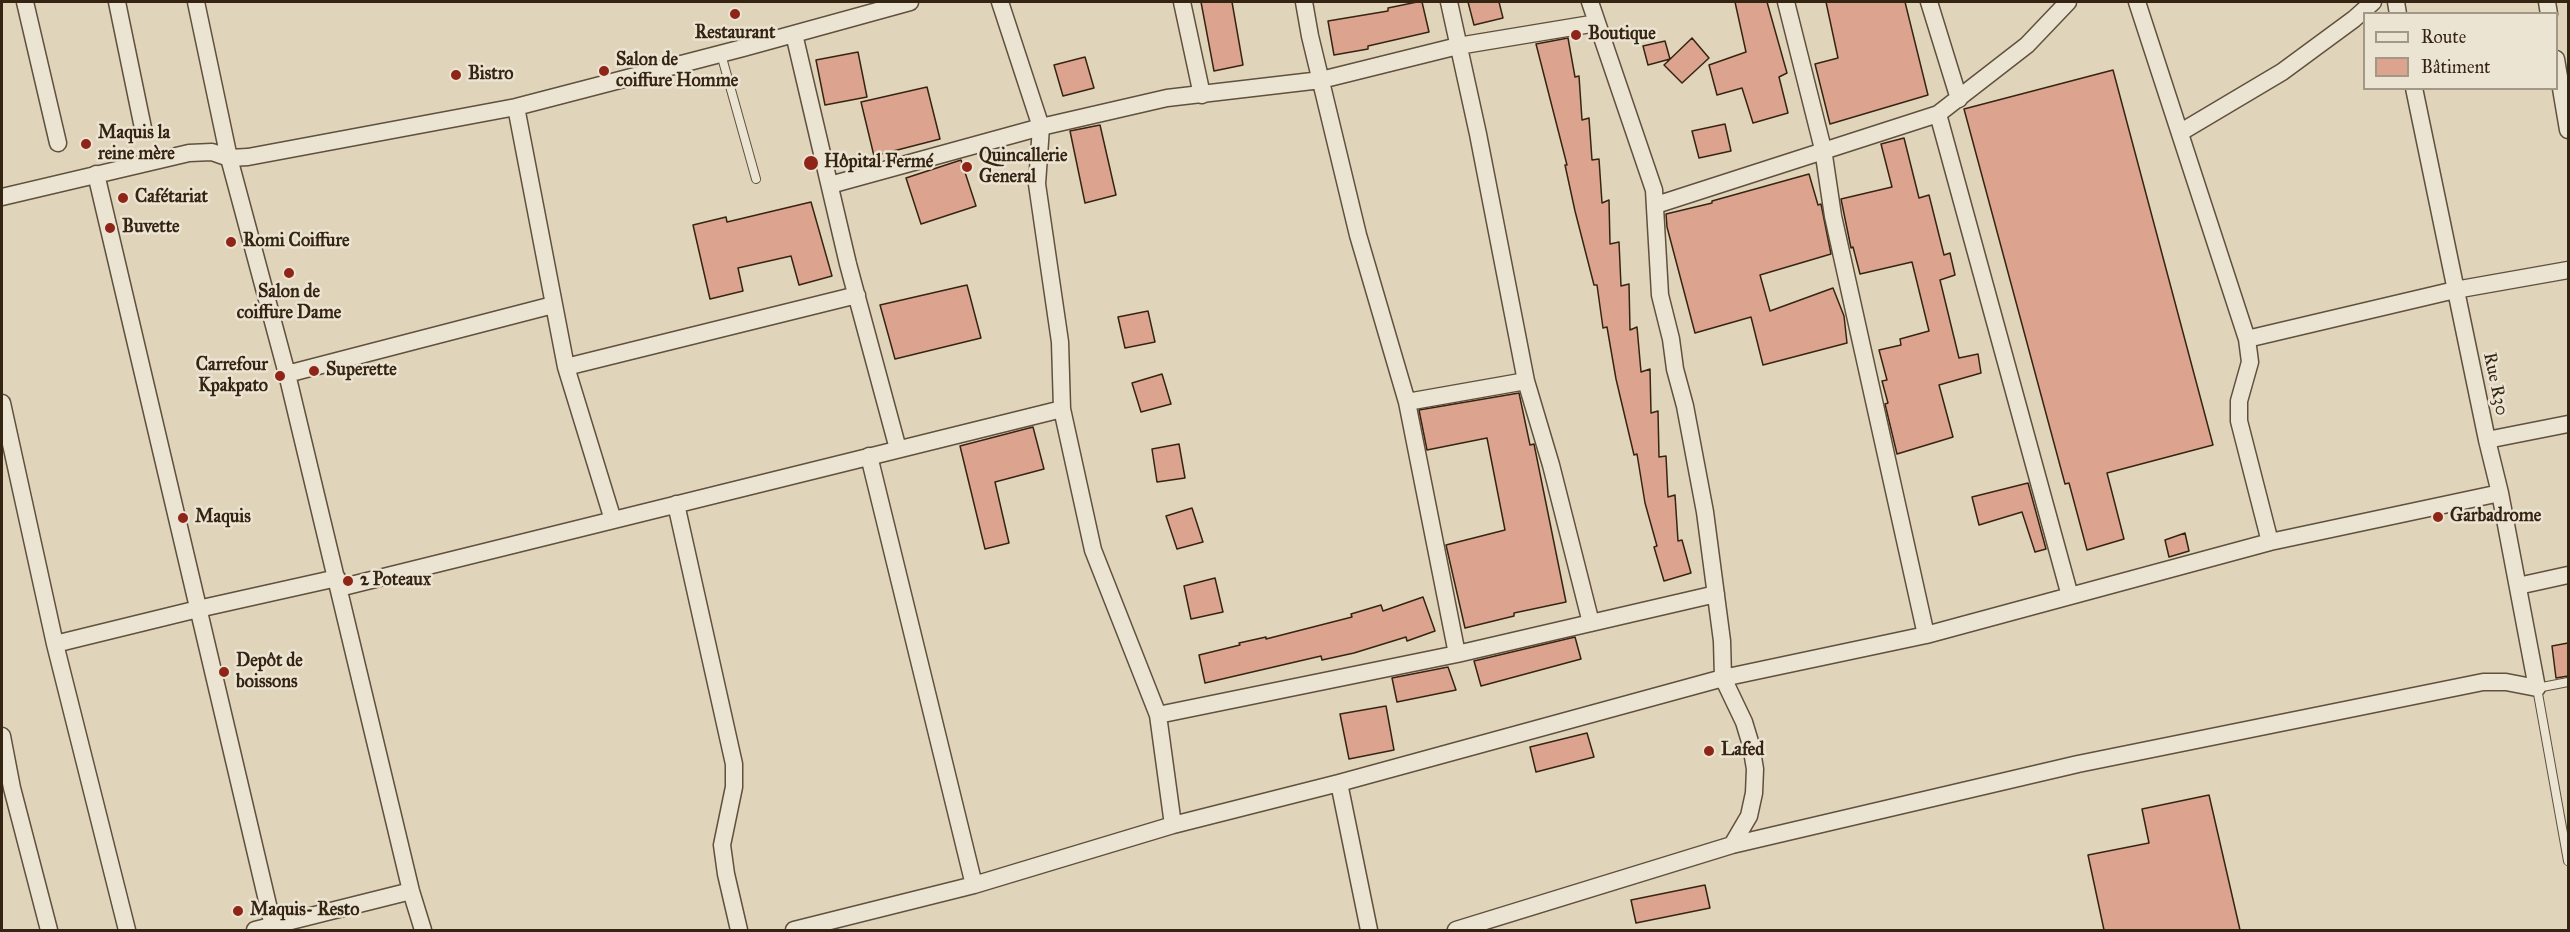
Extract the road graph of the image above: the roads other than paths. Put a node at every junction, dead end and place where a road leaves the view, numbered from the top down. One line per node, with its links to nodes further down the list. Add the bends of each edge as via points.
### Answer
1 (25, 2): 30 (street)
2 (117, 2): 27 (street)
3 (196, 2): 32 (street)
4 (910, 2): 16 (street)
5 (1000, 2): 26 (street)
6 (1182, 2): 22 (street)
7 (1304, 2): 20 (street)
8 (1449, 2): 17 (street)
9 (1590, 2): 15 (street)
10 (1786, 2): 31 (street)
11 (1929, 2): 23 (street)
12 (2068, 2): 23 (street, via 2027,45)
13 (2137, 2): 29 (street)
14 (2373, 2): 29 (street, via 2282,72)
15 (1597, 23): 17 (street); 37 (street)
16 (794, 34): 18 (street); 35 (street)
17 (1458, 46): 20 (street); 45 (street)
18 (721, 54): 24 (street); 34 (lane)
19 (2558, 71): 28 (street)
20 (1321, 80): 22 (street); 46 (street, via 1358,235)
21 (2414, 90): 39 (street, Rue R30)
22 (1202, 95): 26 (street, via 1167,98)
23 (1959, 99): 25 (street)
24 (516, 107): 32 (street, via 267,155); 41 (street)
25 (1938, 114): 31 (street); 61 (street)
26 (1041, 127): 35 (street); 48 (street, via 1037,184 1060,342)
27 (143, 128)
28 (2568, 130)
29 (2181, 132): 42 (street)
30 (58, 143)
31 (1823, 149): 37 (street); 64 (street, via 1833,216)
32 (229, 158): 33 (street, via 212,152 189,153); 44 (street)
33 (96, 174): 36 (street); 62 (street)
34 (756, 179)
35 (830, 185): 40 (street)
36 (2, 197)
37 (1656, 205): 60 (street, via 1660,295 1705,512)
38 (2568, 270): 39 (street)
39 (2455, 290): 42 (street); 50 (street, Rue R30)
40 (857, 295): 43 (street); 51 (street)
41 (553, 305): 43 (street); 44 (street)
42 (2247, 339): 56 (street, via 2250,362 2239,401 2239,421)
43 (566, 367): 55 (street)
44 (287, 374): 58 (street)
45 (1526, 381): 46 (street); 63 (street)
46 (1407, 402): 66 (street)
47 (2, 403): 65 (street)
48 (1062, 409): 51 (street); 70 (street, via 1093,550)
49 (2568, 423): 50 (street)
50 (2487, 440): 53 (street, Rue R30)
51 (898, 449): 52 (street)
52 (869, 456): 54 (street); 76 (street)
53 (2500, 493): 56 (street); 59 (street, Rue R30)
54 (676, 504): 55 (street); 84 (street, via 734,764 734,787 722,845)
55 (613, 520): 58 (street)
56 (2270, 542): 61 (street)
57 (2568, 575): 59 (street)
58 (338, 583): 62 (street); 77 (street)
59 (2518, 586): 69 (street, Rue R30)
60 (1716, 594): 63 (street); 67 (street)
61 (2070, 596): 64 (street)
62 (198, 609): 65 (street); 79 (street)
63 (1591, 623): 66 (street)
64 (1926, 634): 67 (street)
65 (55, 644): 81 (street)
66 (1457, 654): 70 (street)
67 (1723, 678): 72 (street); 74 (street, via 1744,723 1755,770 1749,816)
68 (2568, 682): 69 (lane)
69 (2537, 688): 74 (street, via 2483,682 2078,764); 75 (lane)
70 (1158, 715): 73 (street)
71 (2, 736): 80 (street)
72 (1339, 783): 73 (street); 86 (street)
73 (1173, 825): 76 (street)
74 (1732, 844): 87 (street)
75 (2568, 861)
76 (974, 885): 85 (street)
77 (411, 891): 78 (street); 83 (street)
78 (320, 922): 79 (street)
79 (273, 926): 82 (street)
80 (49, 930)
81 (127, 930)
82 (255, 930)
83 (423, 930)
84 (740, 930)
85 (794, 930)
86 (1370, 930)
87 (1456, 930)

